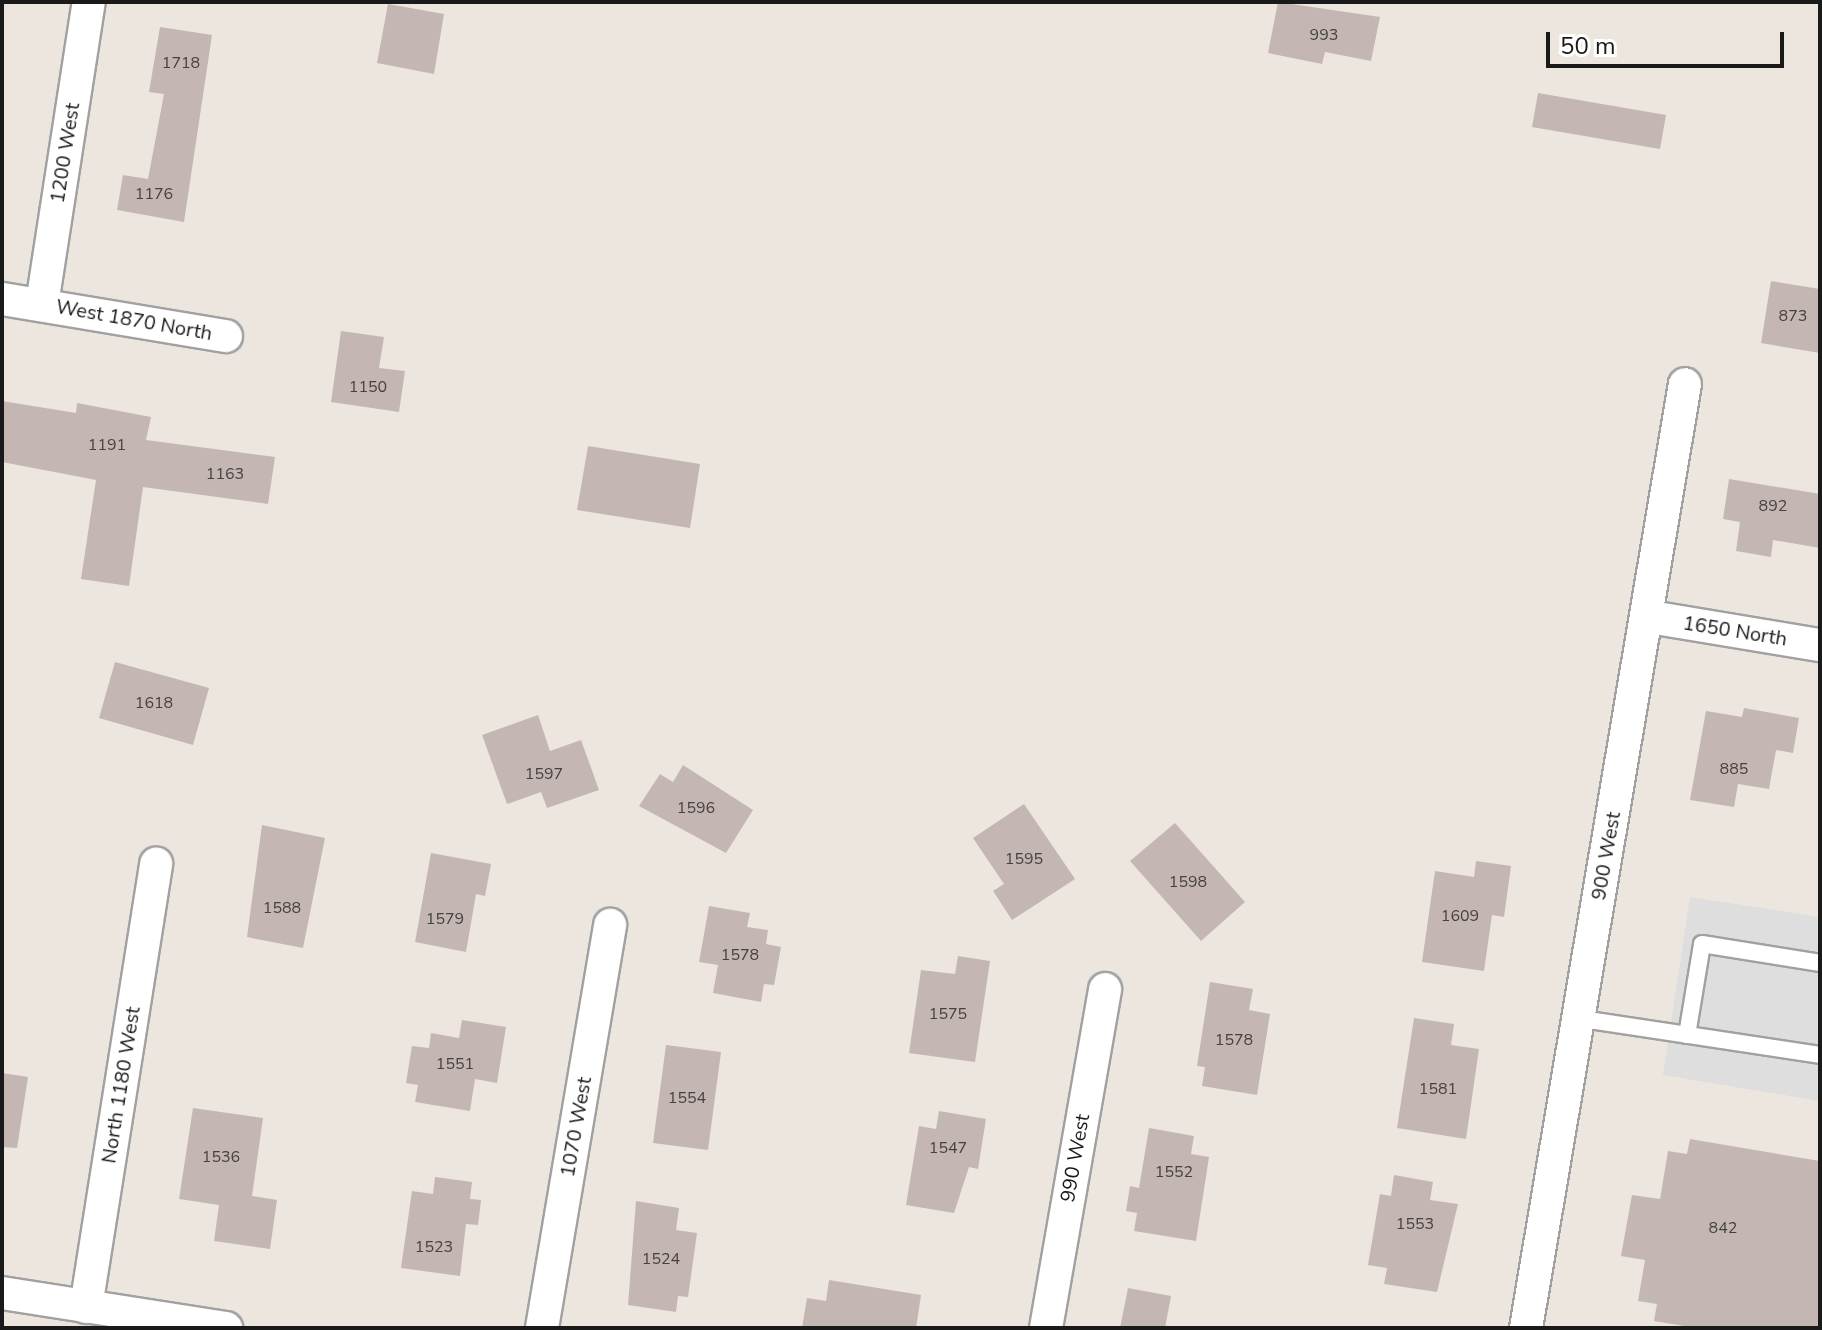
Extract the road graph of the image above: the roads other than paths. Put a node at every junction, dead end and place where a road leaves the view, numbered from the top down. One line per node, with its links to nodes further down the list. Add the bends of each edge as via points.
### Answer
1 (89, 2): 3 (street, 1200 West)
2 (2, 299): 3 (street, West 1870 North)
3 (42, 304): 4 (street, West 1870 North)
4 (226, 336)
5 (1685, 384): 6 (street, 900 West)
6 (1650, 617): 7 (street, 1650 North); 12 (street, 900 West)
7 (1820, 645)
8 (156, 863): 16 (street, North 1180 West)
9 (610, 925): 18 (street, 1070 West)
10 (1820, 963): 13 (lane, via 1702,944)
11 (1105, 989): 19 (street, 990 West)
12 (1576, 1018): 13 (lane); 20 (street, 900 West)
13 (1687, 1035): 14 (lane)
14 (1820, 1055)
15 (2, 1293): 16 (street)
16 (86, 1307): 17 (street)
17 (226, 1328)
18 (542, 1328)
19 (1046, 1328)
20 (1526, 1328)

